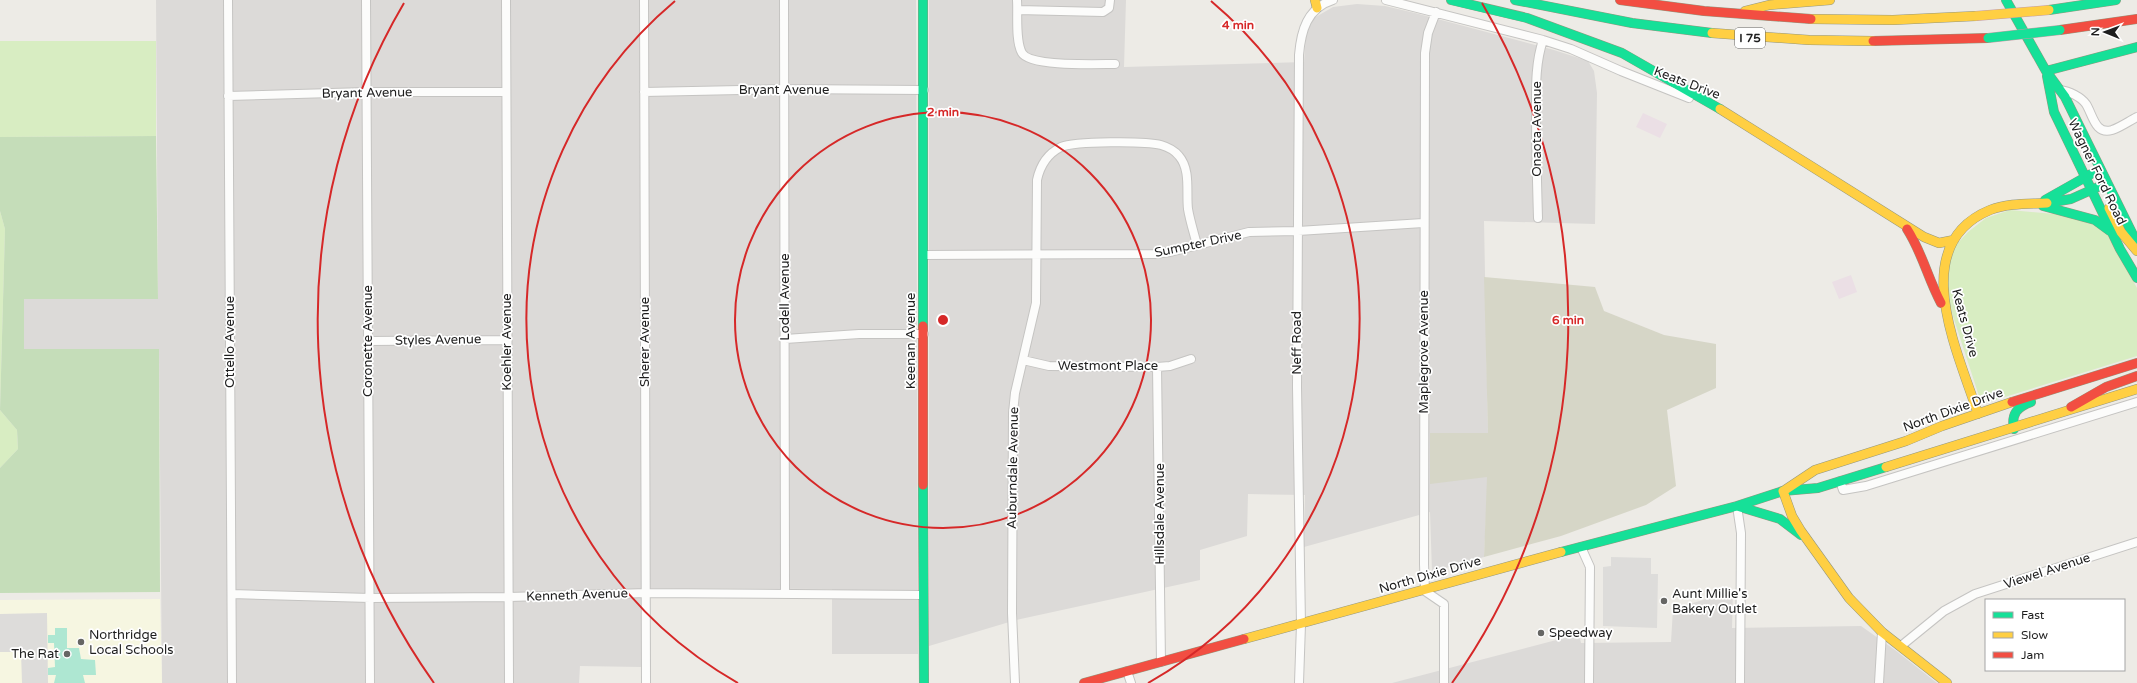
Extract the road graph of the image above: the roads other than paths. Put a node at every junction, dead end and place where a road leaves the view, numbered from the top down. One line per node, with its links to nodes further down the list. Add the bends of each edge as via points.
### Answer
1 (228, 0): 32 (street, Ottello Avenue)
2 (366, 0): 29 (street, Coronette Avenue)
3 (506, 0): 30 (street, Koehler Avenue)
4 (644, 0): 31 (street, Sherer Avenue)
5 (784, 0): 26 (street, Lodell Avenue)
6 (923, 0): 27 (main road, Keenan Avenue)
7 (1017, 0): 18 (street)
8 (1110, 0): 18 (street, via 1109,8 1103,12)
9 (1333, 0): 17 (street)
10 (1386, 0): 19 (street, Keats Drive)
11 (1451, 0): 33 (main road, via 1527,18 1622,53)
12 (1515, 0): 21 (main road, I 75, bridge, via 1653,27 1758,38 1884,42 1988,38)
13 (1620, 0): 20 (main road, I 75)
14 (1830, 0): 20 (main road, via 1769,5)
15 (2006, 0): 25 (main road, Wagner Ford Road)
16 (2116, 0): 20 (main road, I 75, bridge, via 2049,10 1976,16 1844,20)
17 (1316, 4): 42 (street, Neff Road, via 1305,22 1300,38)
18 (1018, 10): 24 (street, via 1020,48 1027,58 1034,61)
19 (1436, 12): 22 (street, Keats Drive); 40 (street, Maplegrove Avenue, via 1428,33 1425,52)
20 (1732, 14)
21 (2137, 19)
22 (1543, 40): 33 (street, Keats Drive); 39 (street, Onaota Avenue, via 1537,71)
23 (2137, 47): 25 (main road)
24 (1115, 64)
25 (2046, 71): 28 (main road, Wagner Ford Road); 36 (main road, Wagner Ford Road, via 2054,112)
26 (784, 89): 27 (street, Bryant Avenue); 31 (street, Bryant Avenue); 53 (street, Lodell Avenue)
27 (924, 90): 48 (main road, Keenan Avenue)
28 (2060, 90): 34 (main road, Wagner Ford Road); 35 (street, via 2081,99 2094,122 2102,129 2113,130)
29 (366, 92): 30 (street, Bryant Avenue); 32 (street, Bryant Avenue); 55 (street, Coronette Avenue)
30 (506, 92): 54 (street, Koehler Avenue)
31 (644, 92): 76 (street, Sherer Avenue)
32 (228, 96): 78 (street, Ottello Avenue)
33 (1720, 109): 41 (main road, Keats Drive)
34 (2071, 111): 36 (main road, via 2077,145); 45 (main road, Wagner Ford Road)
35 (2137, 117)
36 (2088, 175): 37 (main road, Wagner Ford Road); 38 (main road, Keats Drive, via 2065,190)
37 (2095, 189): 38 (main road, Keats Drive, via 2069,200); 43 (main road, Wagner Ford Road); 47 (main road, via 2121,232)
38 (2035, 204): 43 (main road, via 2095,220); 44 (main road, Keats Drive, via 2009,205 1982,213 1972,219)
39 (1538, 218)
40 (1424, 223): 42 (street, Sumpter Drive); 75 (street, Maplegrove Avenue)
41 (1904, 225): 44 (main road, Keats Drive, via 1939,243); 51 (main road, via 1917,244 1930,283)
42 (1298, 231): 46 (street, Sumpter Drive, via 1249,232); 82 (street, Neff Road, via 1297,387)
43 (2112, 233): 50 (main road, Wagner Ford Road)
44 (1954, 240): 51 (main road, Keats Drive, via 1942,272)
45 (2137, 243)
46 (1197, 245): 49 (street, Sumpter Drive, via 1155,254); 49 (street, Auburndale Avenue, via 1188,211 1187,172 1178,154 1154,144 1070,144 1055,150 1042,164 1037,180)
47 (2137, 251)
48 (924, 255): 49 (street, Sumpter Drive); 52 (main road, Keenan Avenue)
49 (1037, 255): 57 (street, Auburndale Avenue, via 1036,303)
50 (2137, 278)
51 (1945, 310): 64 (main road, Keats Drive)
52 (924, 334): 53 (street); 79 (main road, Keenan Avenue)
53 (785, 339): 77 (street, Lodell Avenue)
54 (507, 340): 55 (street, Styles Avenue); 80 (street, Koehler Avenue)
55 (368, 341): 81 (street, Coronette Avenue)
56 (1191, 359): 59 (street, Westmont Place, via 1170,366)
57 (1023, 360): 59 (street, Westmont Place, via 1049,366); 92 (street, Auburndale Avenue, via 1013,414 1012,613)
58 (2137, 363): 61 (main road, North Dixie Drive)
59 (1157, 367): 85 (street, Hillsdale Avenue)
60 (2137, 376): 65 (main road, via 2084,398)
61 (2071, 383): 64 (main road, North Dixie Drive); 66 (main road, via 2020,406 2013,413)
62 (2137, 389): 65 (main road, North Dixie Drive)
63 (2137, 402): 67 (street)
64 (1978, 414): 68 (main road, North Dixie Drive)
65 (2061, 414): 66 (main road, North Dixie Drive)
66 (2014, 429): 67 (street); 69 (main road, North Dixie Drive)
67 (2017, 439): 69 (street, via 1862,487 1843,490)
68 (1862, 456): 69 (main road, via 1838,472); 70 (main road, North Dixie Drive, via 1815,470)
69 (1840, 481): 70 (main road, North Dixie Drive, via 1818,488)
70 (1783, 491): 71 (main road, North Dixie Drive); 72 (main road, via 1792,516)
71 (1737, 506): 72 (main road, via 1780,519); 74 (main road, North Dixie Drive); 98 (street, via 1741,533)
72 (1808, 541): 83 (main road, via 1843,590)
73 (2137, 542): 84 (street, Viewel Avenue, via 1975,594 1944,611)
74 (1581, 547): 75 (main road, North Dixie Drive); 97 (street, via 1590,567)
75 (1425, 591): 82 (main road, North Dixie Drive); 96 (street, via 1444,604)
76 (647, 593): 77 (street, Kenneth Avenue); 80 (street, Kenneth Avenue); 90 (street, Sherer Avenue)
77 (785, 593): 79 (street, Kenneth Avenue)
78 (232, 594): 81 (street, Kenneth Avenue); 87 (street, Ottello Avenue)
79 (923, 595): 91 (main road, Keenan Avenue)
80 (509, 597): 81 (street, Kenneth Avenue); 89 (street, Koehler Avenue)
81 (370, 598): 88 (street, Coronette Avenue)
82 (1301, 624): 85 (main road, North Dixie Drive); 95 (street, Neff Road)
83 (1882, 632): 84 (main road); 99 (street)
84 (1901, 646): 100 (main road)
85 (1160, 662): 86 (main road, North Dixie Drive)
86 (1127, 671): 93 (main road, North Dixie Drive); 94 (street)
87 (232, 683)
88 (370, 683)
89 (510, 683)
90 (646, 683)
91 (924, 683)
92 (1015, 683)
93 (1084, 683)
94 (1131, 683)
95 (1299, 683)
96 (1444, 683)
97 (1589, 683)
98 (1740, 683)
99 (1879, 683)
100 (1947, 683)

